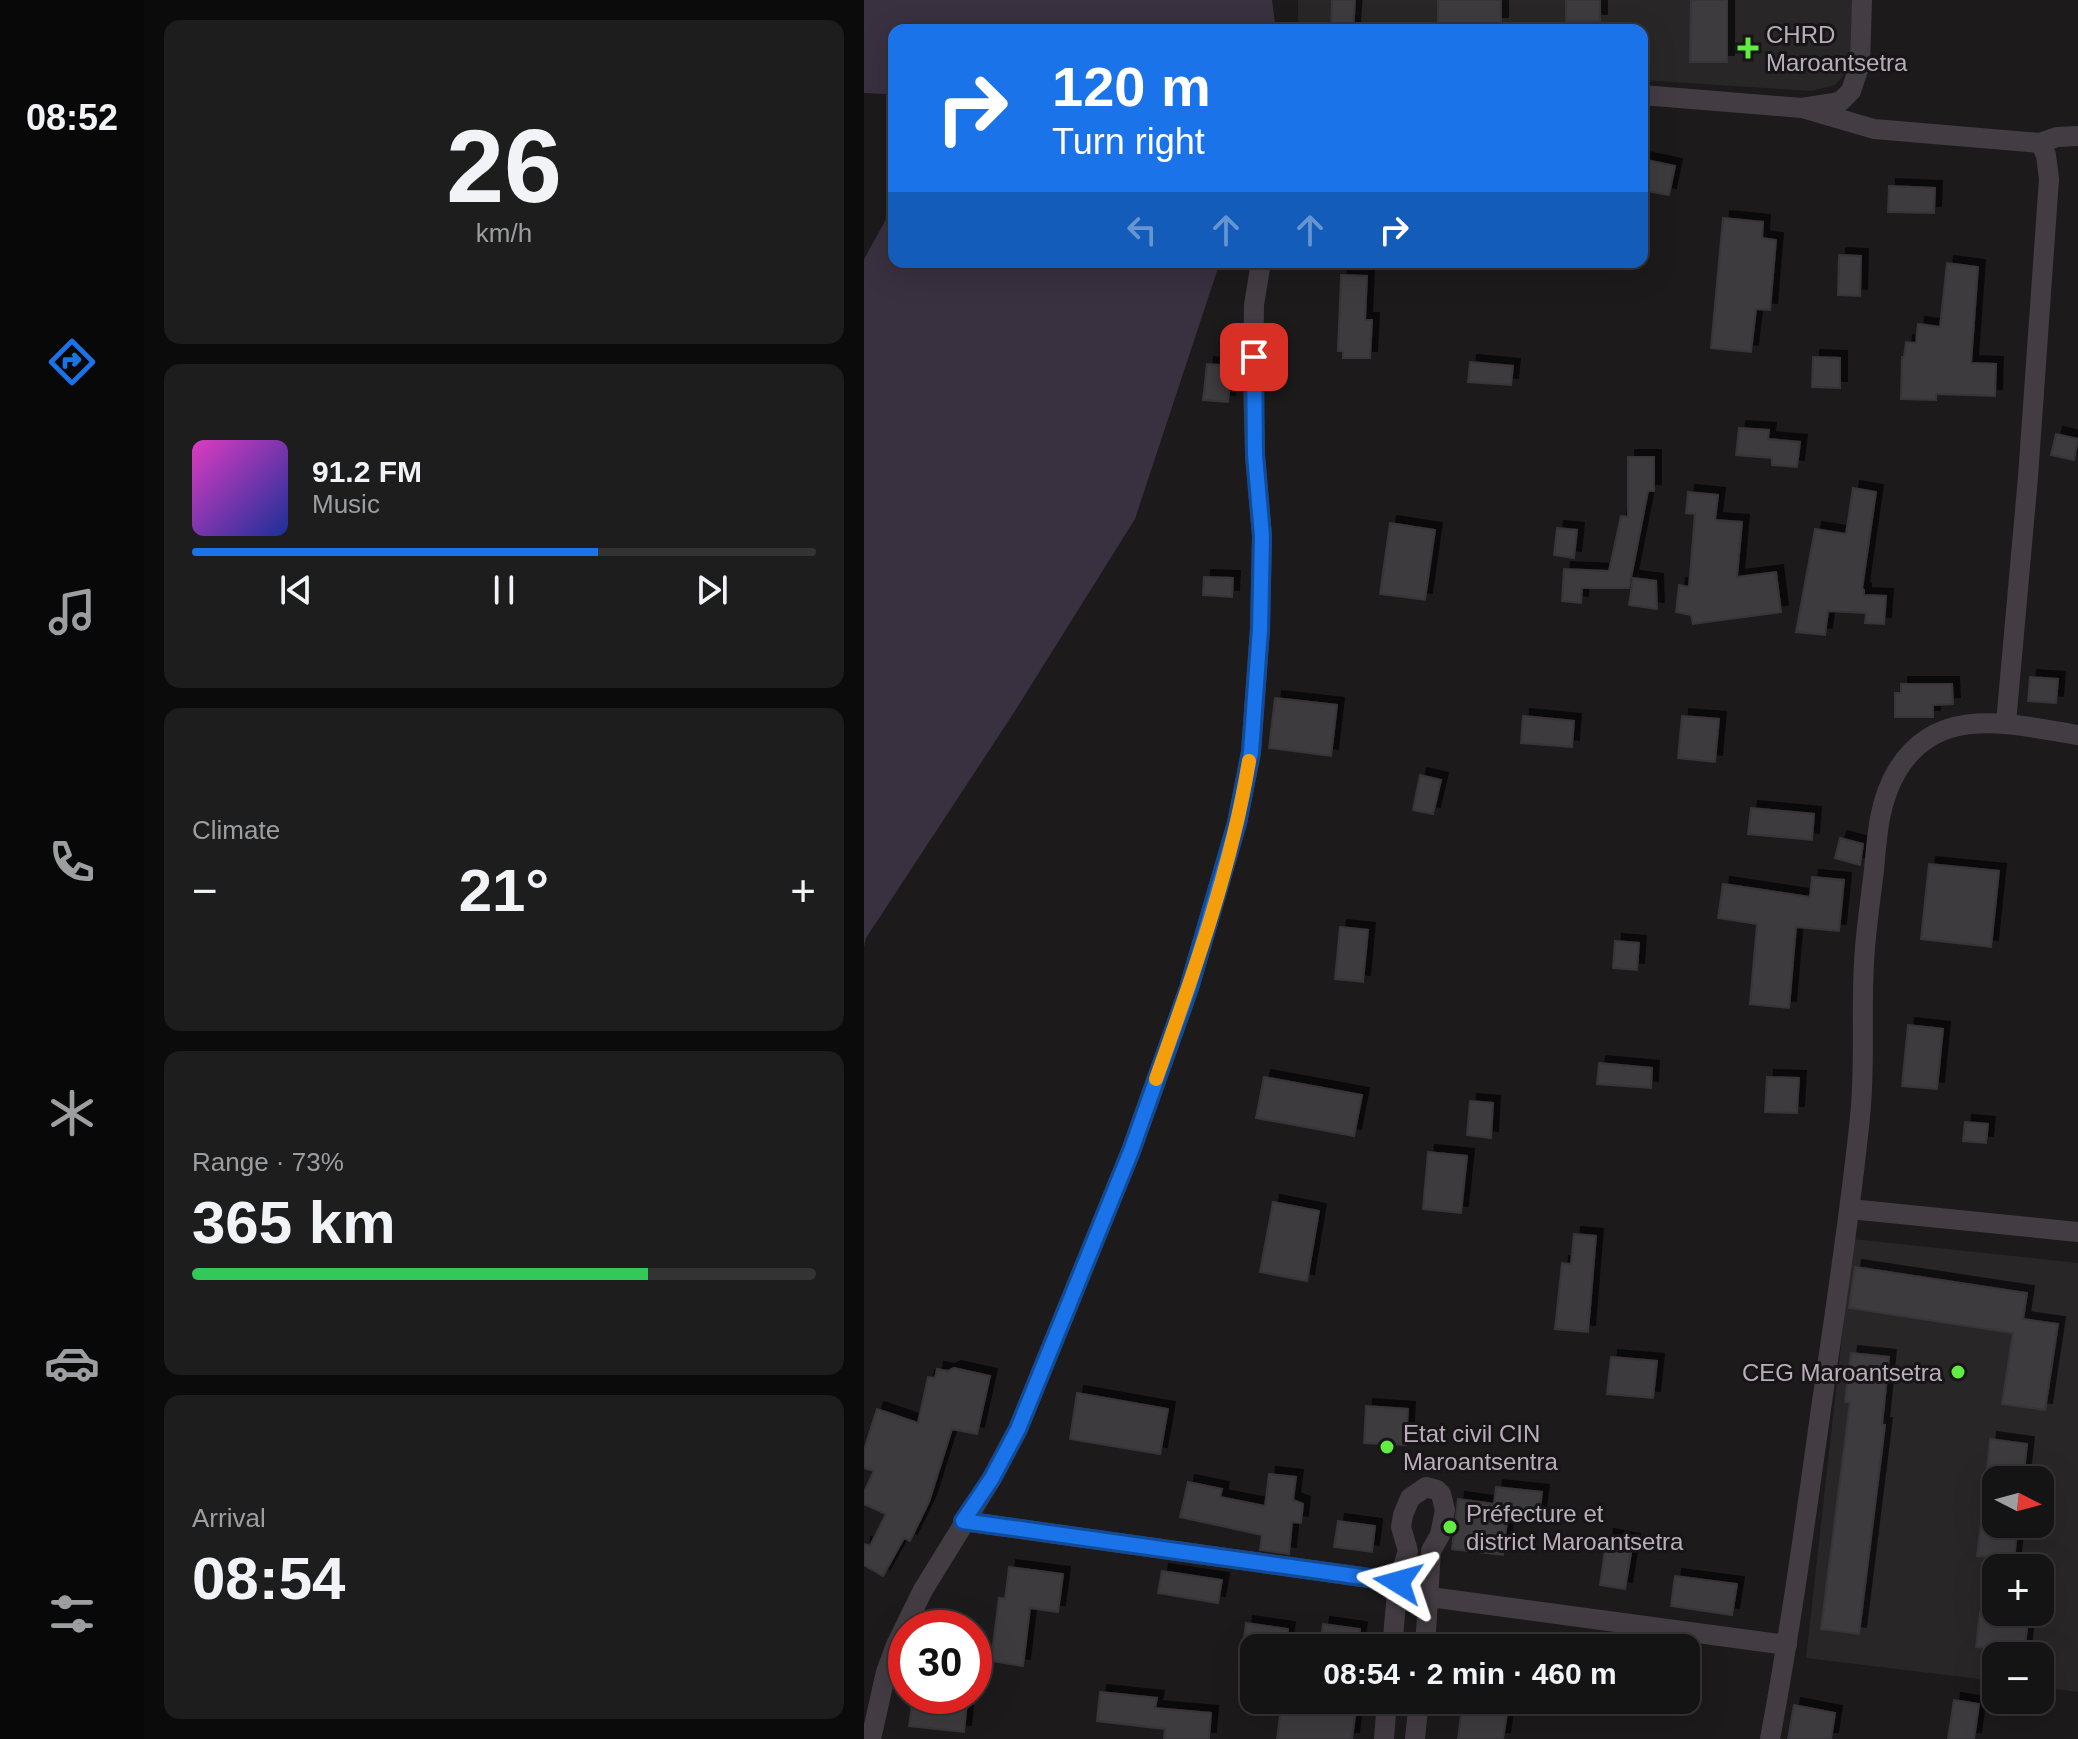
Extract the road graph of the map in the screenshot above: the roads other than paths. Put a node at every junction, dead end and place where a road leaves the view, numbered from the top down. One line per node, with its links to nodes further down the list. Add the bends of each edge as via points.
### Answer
1 (1862, 0): 3 (street, via 1860,64 1851,91 1840,102)
2 (1648, 95): 3 (street)
3 (1802, 108): 5 (street, via 1874,129)
4 (2078, 136): 5 (street)
5 (2040, 143): 7 (street, via 2049,179)
6 (1260, 268): 11 (street, via 1253,382 1262,536 1260,629 1251,752 1237,823 1189,988 1131,1151 1018,1429)
7 (2006, 723): 8 (street); 9 (street, via 1968,722 1940,731 1897,770 1885,796 1865,949 1863,1076)
8 (2078, 735)
9 (1850, 1209): 10 (street); 16 (street)
10 (2078, 1232)
11 (963, 1521): 12 (street); 19 (street, via 896,1645)
12 (1398, 1582): 13 (street); 13 (street, via 1408,1551 1401,1527 1407,1504 1420,1489 1437,1490 1445,1510 1431,1551); 14 (street)
13 (1430, 1597): 15 (street); 16 (street)
14 (1393, 1634)
15 (1426, 1634)
16 (1787, 1645): 22 (street)
17 (1386, 1714): 20 (street)
18 (1418, 1714): 21 (street)
19 (871, 1739)
20 (1384, 1739)
21 (1415, 1739)
22 (1770, 1739)

